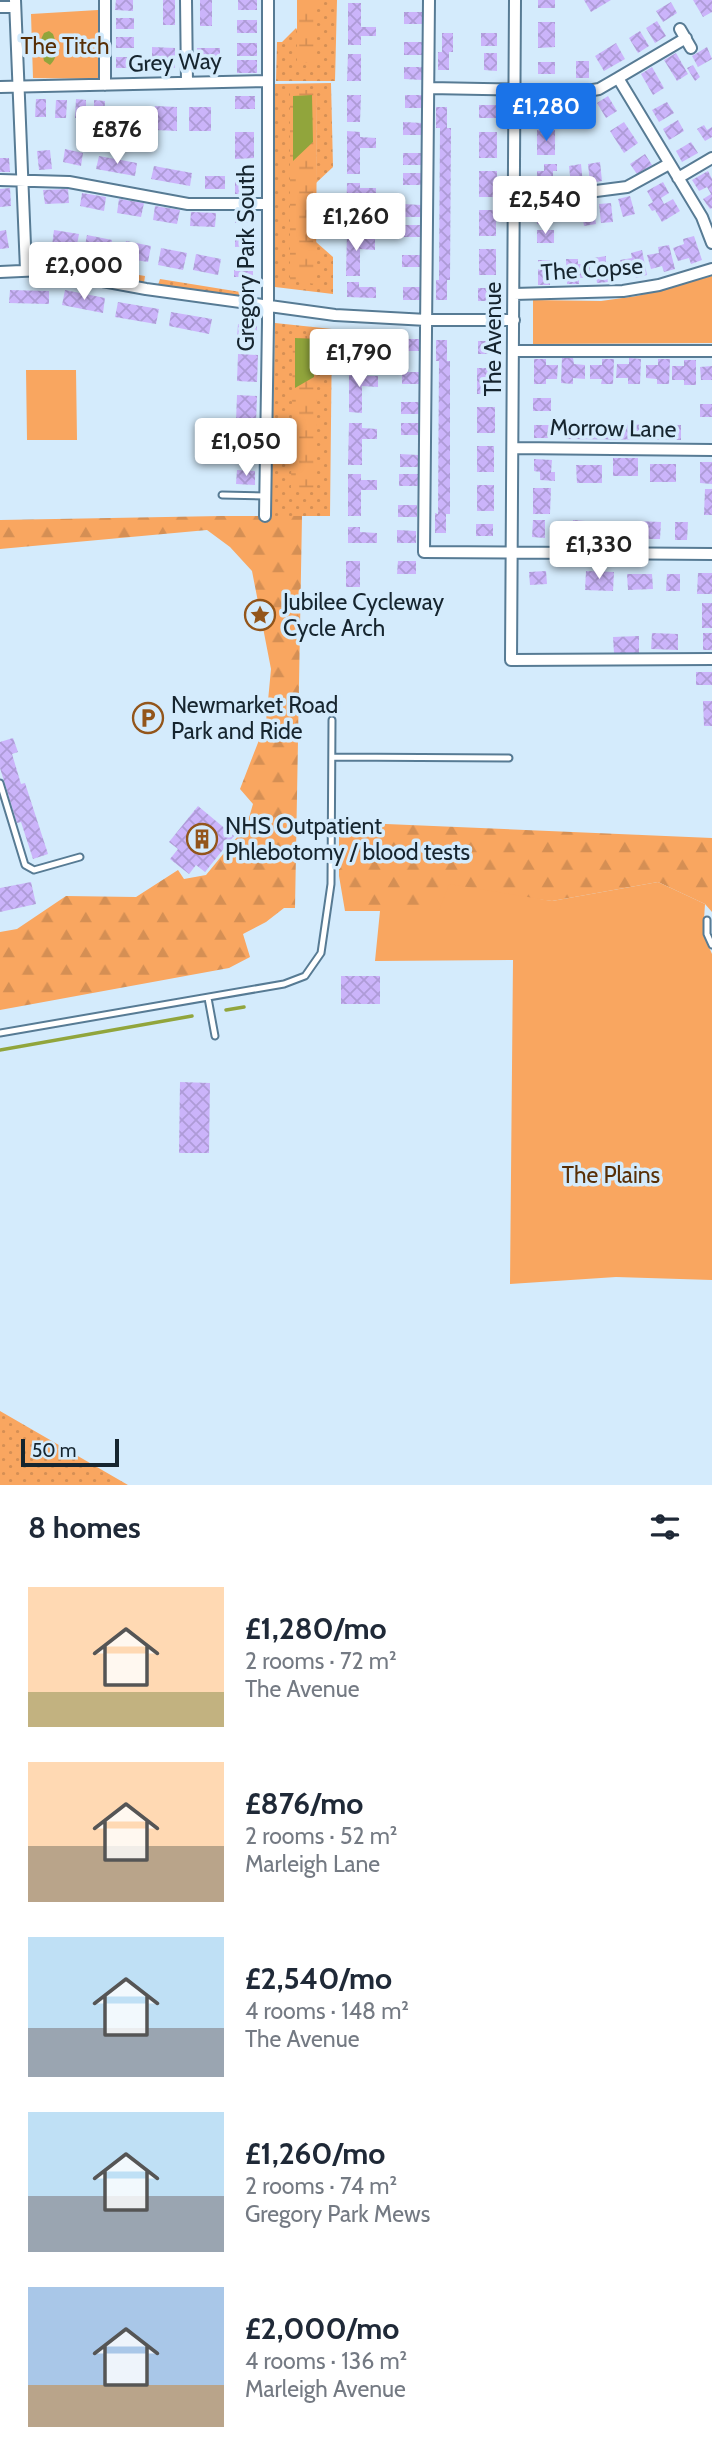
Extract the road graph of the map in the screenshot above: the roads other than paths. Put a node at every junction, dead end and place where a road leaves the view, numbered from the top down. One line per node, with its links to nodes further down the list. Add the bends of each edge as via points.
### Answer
1 (105, 0): 12 (street)
2 (186, 0): 11 (street)
3 (268, 0): 10 (street, Gregory Park South)
4 (429, 0): 15 (street)
5 (515, 0): 16 (street, The Avenue)
6 (15, 3): 7 (street); 13 (street)
7 (0, 7)
8 (686, 38): 9 (street)
9 (618, 78): 16 (street, via 587,91); 18 (street)
10 (267, 81): 11 (street, Grey Way); 23 (street, Gregory Park South)
11 (187, 83): 12 (street, Grey Way)
12 (105, 85): 13 (street, Grey Way)
13 (19, 86): 14 (street, Grey Way); 21 (street)
14 (0, 87)
15 (429, 88): 16 (street); 30 (street)
16 (514, 89): 22 (street, The Avenue)
17 (712, 158): 19 (street)
18 (670, 164): 19 (street); 22 (street, via 626,187 565,195)
19 (678, 178): 24 (street)
20 (0, 180): 21 (street)
21 (23, 180): 23 (street, via 69,181 188,204); 26 (street)
22 (514, 195): 28 (street, The Avenue)
23 (267, 204): 29 (street, Gregory Park South)
24 (712, 243)
25 (712, 269): 28 (street, The Copse, via 623,291)
26 (26, 270): 27 (street); 29 (street)
27 (0, 272)
28 (514, 294): 31 (street, The Avenue)
29 (268, 307): 30 (street); 37 (street, Gregory Park South)
30 (427, 320): 31 (street); 39 (street, via 424,552)
31 (514, 320): 32 (street, The Avenue)
32 (513, 351): 33 (street); 34 (street, The Avenue)
33 (712, 351)
34 (514, 448): 35 (street, Morrow Lane); 39 (street, The Avenue)
35 (712, 450)
36 (222, 495): 37 (lane)
37 (266, 496): 38 (street, Gregory Park South)
38 (265, 516)
39 (512, 552): 40 (street); 41 (street, The Avenue, via 511,660)
40 (712, 554)
41 (712, 659)
42 (332, 720): 43 (lane)
43 (332, 757): 44 (lane); 51 (lane, via 331,884 321,953 305,975 284,984)
44 (509, 758)
45 (0, 783): 47 (lane)
46 (0, 811): 47 (lane)
47 (8, 811): 48 (lane, via 25,865 34,870)
48 (80, 856)
49 (707, 920): 50 (lane)
50 (712, 945)
51 (208, 998): 52 (lane); 53 (lane)
52 (0, 1033)
53 (215, 1036)

